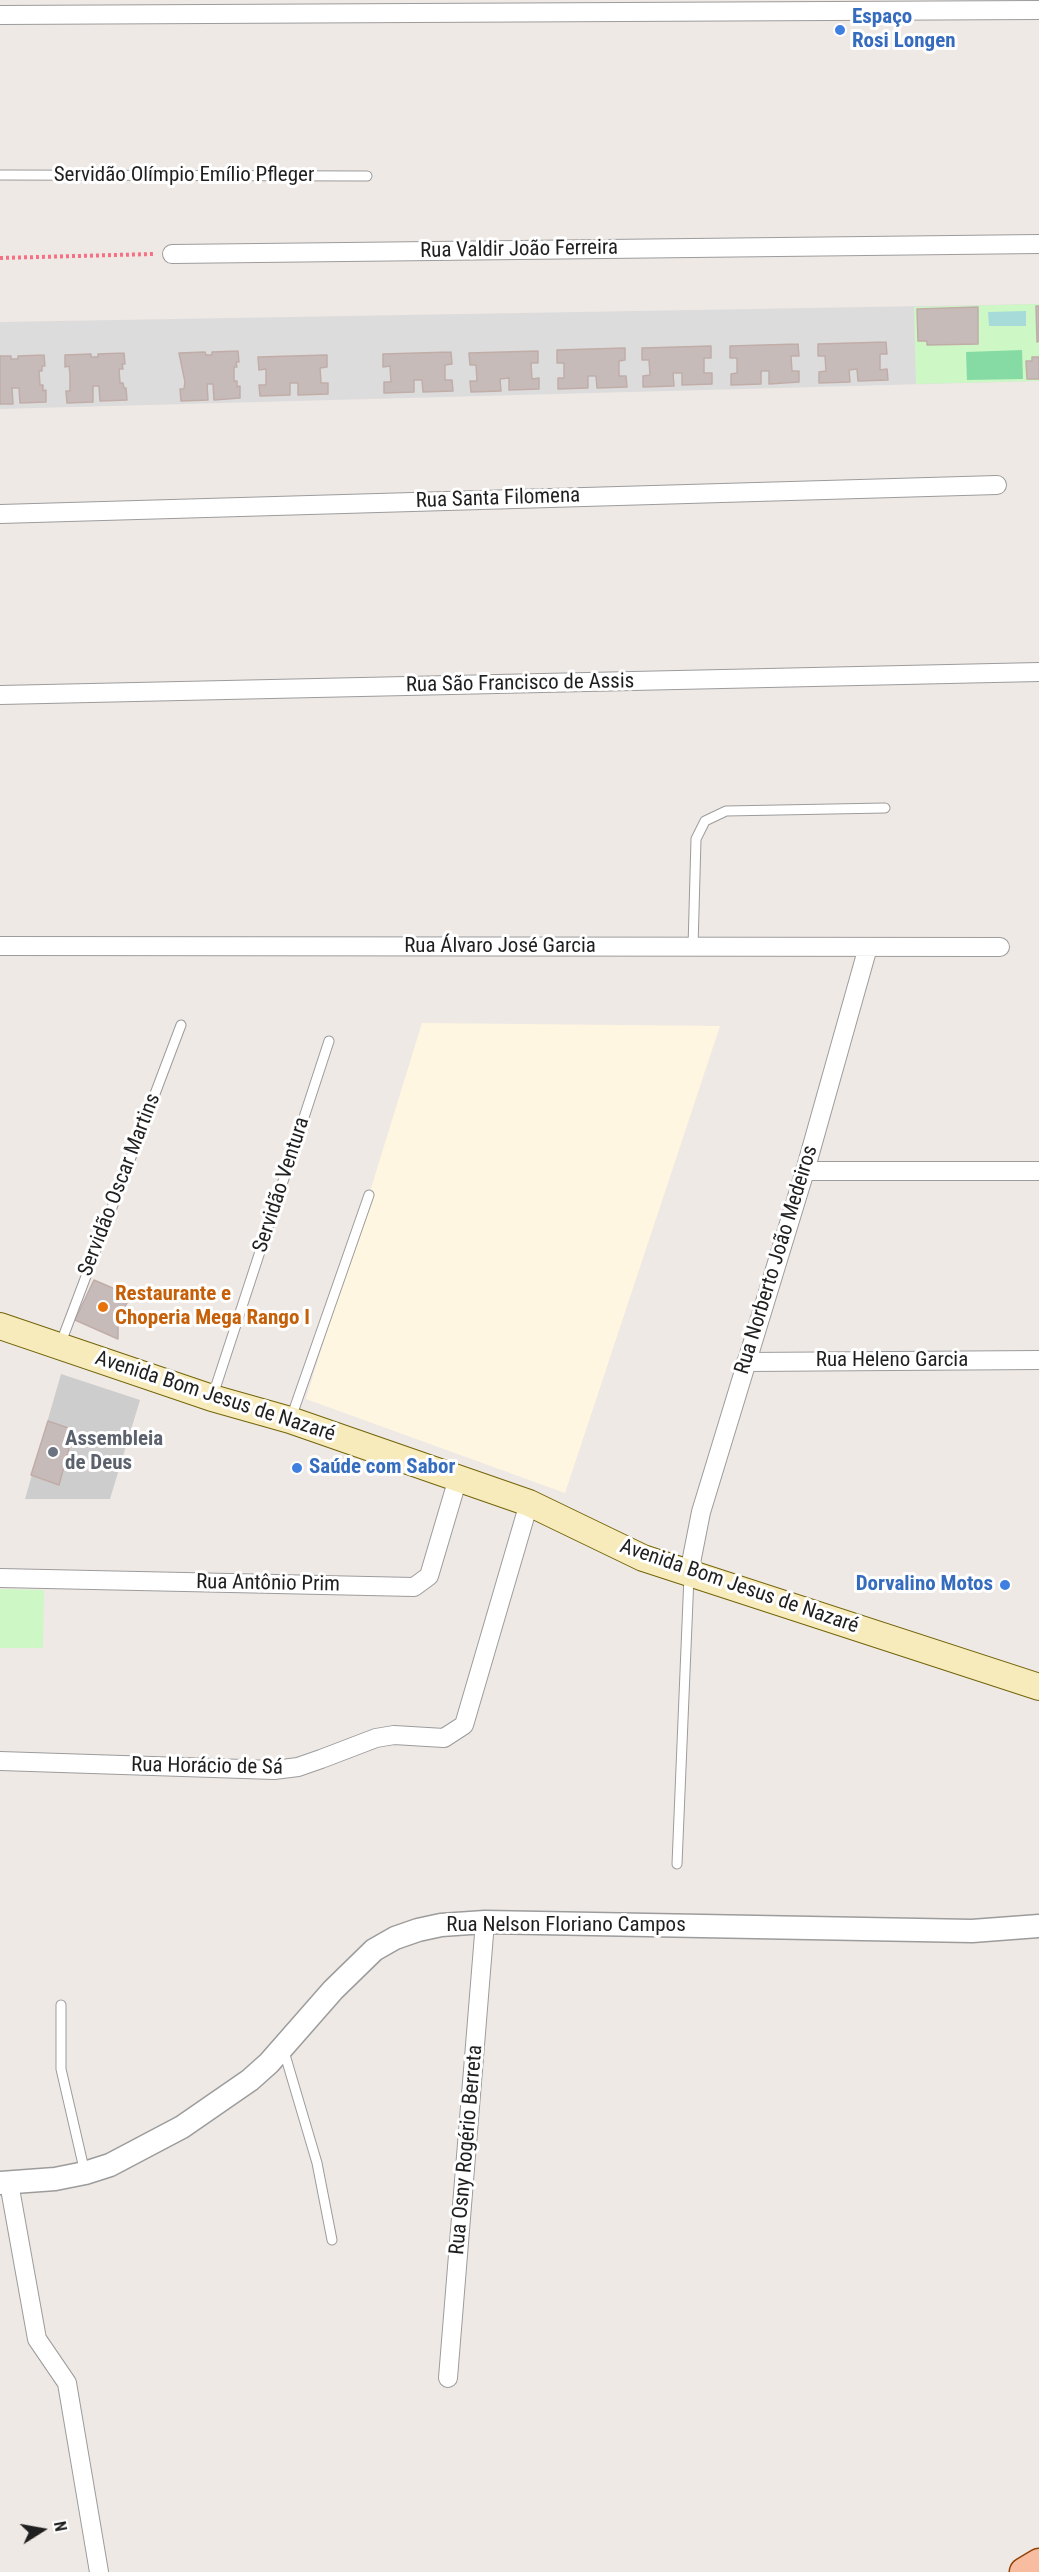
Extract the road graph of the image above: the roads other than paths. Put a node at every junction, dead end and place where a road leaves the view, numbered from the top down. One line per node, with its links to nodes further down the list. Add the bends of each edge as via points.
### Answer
1 (1039, 10): 2 (street)
2 (0, 15)
3 (0, 175): 4 (lane, Servidão Olímpio Emílio Pfleger)
4 (367, 176)
5 (1039, 244): 6 (street, Rua Valdir João Ferreira)
6 (172, 254)
7 (997, 485): 8 (street, Rua Santa Filomena)
8 (0, 514)
9 (1039, 672): 10 (street, Rua São Francisco de Assis)
10 (0, 695)
11 (885, 808): 13 (lane, via 726,811 705,821 696,839)
12 (0, 946): 13 (street, Rua Álvaro José Garcia)
13 (693, 947): 14 (street, Rua Álvaro José Garcia)
14 (868, 947): 15 (street, Rua Álvaro José Garcia); 18 (street, Rua Norberto João Medeiros)
15 (1000, 947)
16 (181, 1025): 22 (lane, Servidão Oscar Martins)
17 (329, 1041): 25 (lane, Servidão Ventura)
18 (805, 1171): 19 (street); 24 (street, Rua Norberto João Medeiros)
19 (1039, 1171)
20 (369, 1195): 26 (lane)
21 (0, 1326): 22 (main road, Avenida Bom Jesus de Nazaré)
22 (60, 1345): 25 (main road, Avenida Bom Jesus de Nazaré)
23 (1039, 1360): 24 (street, Rua Heleno Garcia)
24 (746, 1362): 29 (street, Rua Norberto João Medeiros, via 700,1512)
25 (212, 1398): 26 (main road, Avenida Bom Jesus de Nazaré)
26 (290, 1420): 27 (main road, Avenida Bom Jesus de Nazaré)
27 (458, 1478): 28 (main road, Avenida Bom Jesus de Nazaré); 30 (street, Rua Antônio Prim, via 429,1576 414,1587)
28 (529, 1503): 29 (main road, Avenida Bom Jesus de Nazaré, via 643,1558); 32 (street, Rua Horácio de Sá, via 465,1725 444,1738 376,1738 321,1760 274,1770)
29 (689, 1573): 31 (main road, Avenida Bom Jesus de Nazaré); 33 (lane)
30 (0, 1578)
31 (1039, 1687)
32 (0, 1761)
33 (677, 1864)
34 (485, 1922): 35 (street, Rua Nelson Floriano Campos, via 972,1931); 37 (street, Rua Nelson Floriano Campos, via 418,1930 374,1950 333,1990); 41 (street, Rua Osny Rogério Berreta)
35 (1039, 1926)
36 (61, 2005): 38 (lane, via 61,2069)
37 (283, 2049): 38 (street, Rua Nelson Floriano Campos, via 250,2080 182,2127 110,2165); 40 (lane, via 317,2163)
38 (85, 2173): 39 (street, Rua Nelson Floriano Campos)
39 (5, 2183): 43 (street, via 37,2339 67,2383)
40 (332, 2240)
41 (448, 2378)
42 (1039, 2563): 44 (main road)
43 (99, 2572)
44 (1024, 2572)

